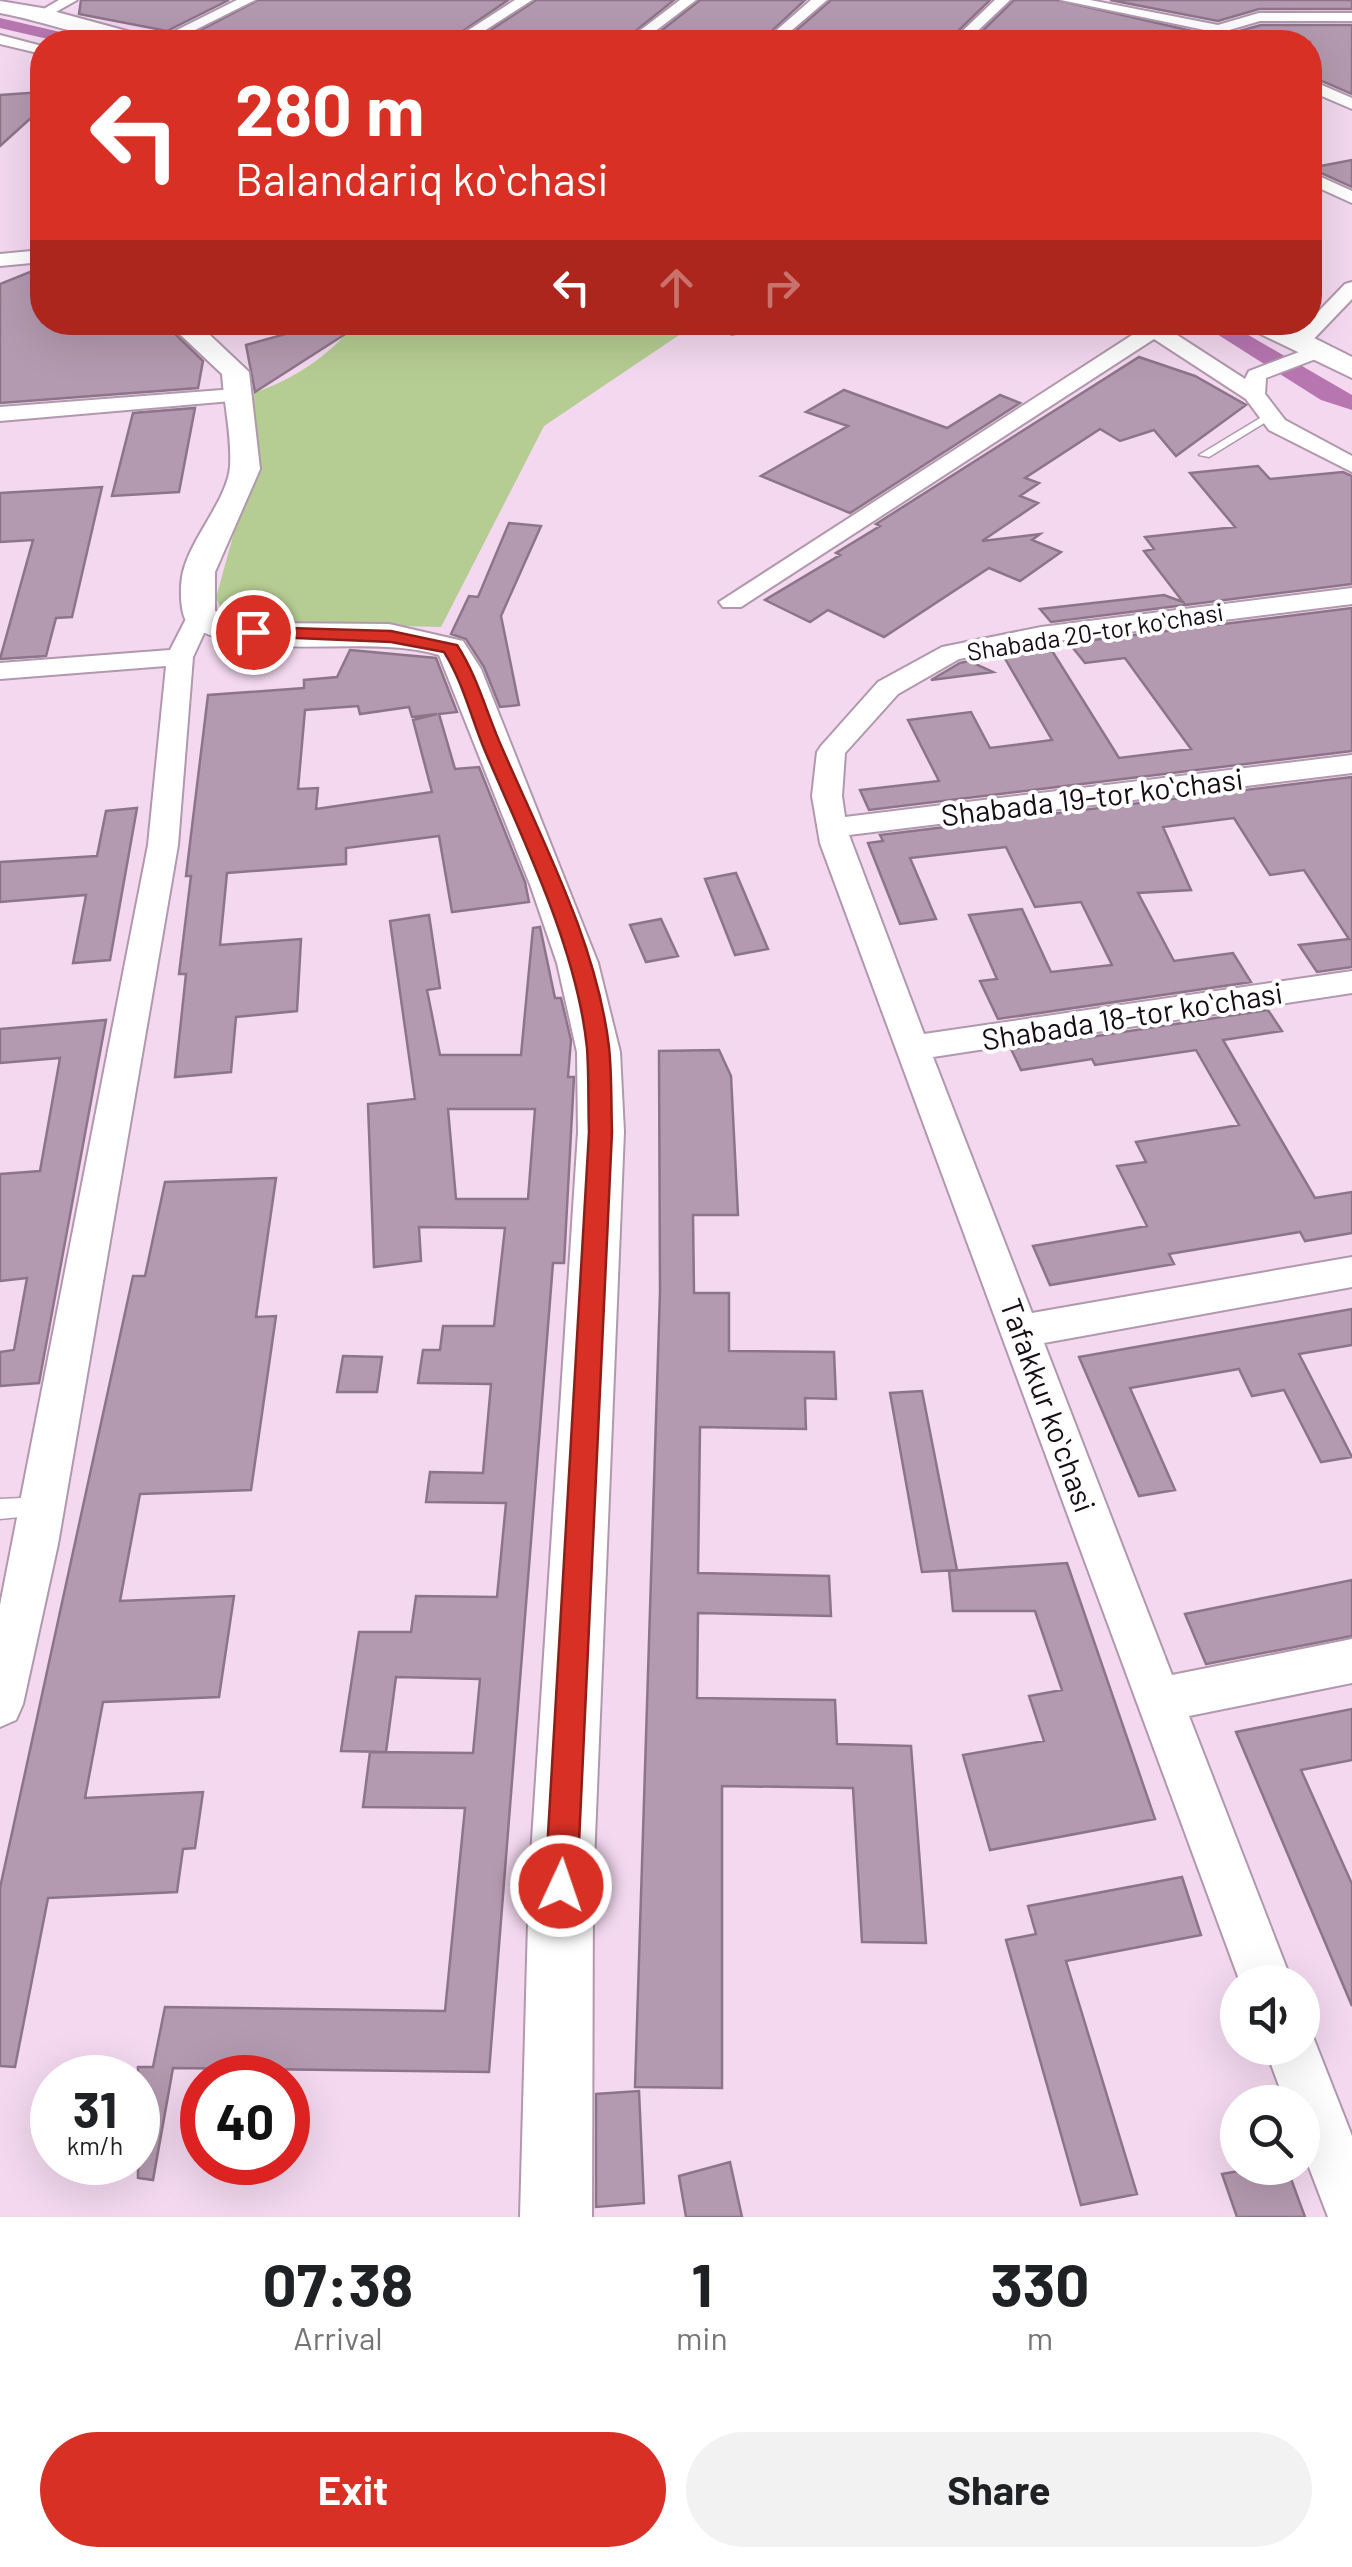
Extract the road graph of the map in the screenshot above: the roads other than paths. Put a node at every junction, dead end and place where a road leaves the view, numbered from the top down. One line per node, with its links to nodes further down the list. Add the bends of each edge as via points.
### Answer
1 (70, 0): 10 (street)
2 (248, 0): 13 (street)
3 (525, 0): 14 (street)
4 (688, 0): 15 (street)
5 (820, 0): 16 (street)
6 (1004, 0): 17 (street)
7 (1068, 0): 18 (street)
8 (0, 7): 10 (main road)
9 (1294, 7): 11 (street); 19 (street, via 1243,19)
10 (42, 14): 12 (main road)
11 (1352, 17)
12 (99, 30)
13 (185, 30)
14 (476, 30)
15 (648, 30)
16 (784, 30)
17 (971, 30)
18 (1193, 30)
19 (1231, 30)
20 (0, 39): 21 (street)
21 (30, 47)
22 (1322, 88): 23 (street)
23 (1352, 104)
24 (1322, 182): 25 (street)
25 (1352, 198)
26 (30, 257): 27 (street)
27 (0, 260)
28 (1352, 288): 29 (street)
29 (1322, 328)
30 (194, 335): 38 (street, via 235,372)
31 (1133, 335): 44 (street)
32 (1163, 335): 37 (street)
33 (1281, 335): 35 (main road)
34 (1317, 335): 35 (street)
35 (1306, 349): 36 (main road); 37 (street)
36 (1352, 369)
37 (1255, 385): 40 (street)
38 (235, 395): 39 (street); 45 (street, via 245,469 199,572)
39 (0, 414)
40 (1270, 415): 41 (lane); 42 (street)
41 (1205, 456)
42 (1352, 465)
43 (1352, 596): 48 (street, Shabada 20-tor koʻchasi, via 1041,635 952,653 888,688 831,752)
44 (732, 602)
45 (190, 636): 46 (street); 53 (street, via 162,846); 61 (street, via 220,627 391,636 450,648 579,962 598,1045 601,1132 561,1886)
46 (0, 670)
47 (1352, 764): 48 (street, Shabada 19-tor koʻchasi)
48 (832, 828): 50 (street, Tafakkur koʻchasi)
49 (1352, 982): 50 (street, Shabada 18-tor koʻchasi)
50 (911, 1048): 52 (street, Tafakkur koʻchasi)
51 (1352, 1272): 52 (street)
52 (1022, 1330): 56 (street, Tafakkur koʻchasi)
53 (42, 1507): 54 (lane); 57 (street)
54 (0, 1510)
55 (1352, 1661): 56 (street)
56 (1158, 1700): 58 (street, Tafakkur koʻchasi)
57 (0, 1704)
58 (1259, 1965)
59 (1298, 2065): 60 (street)
60 (1352, 2207)
61 (556, 2217)

